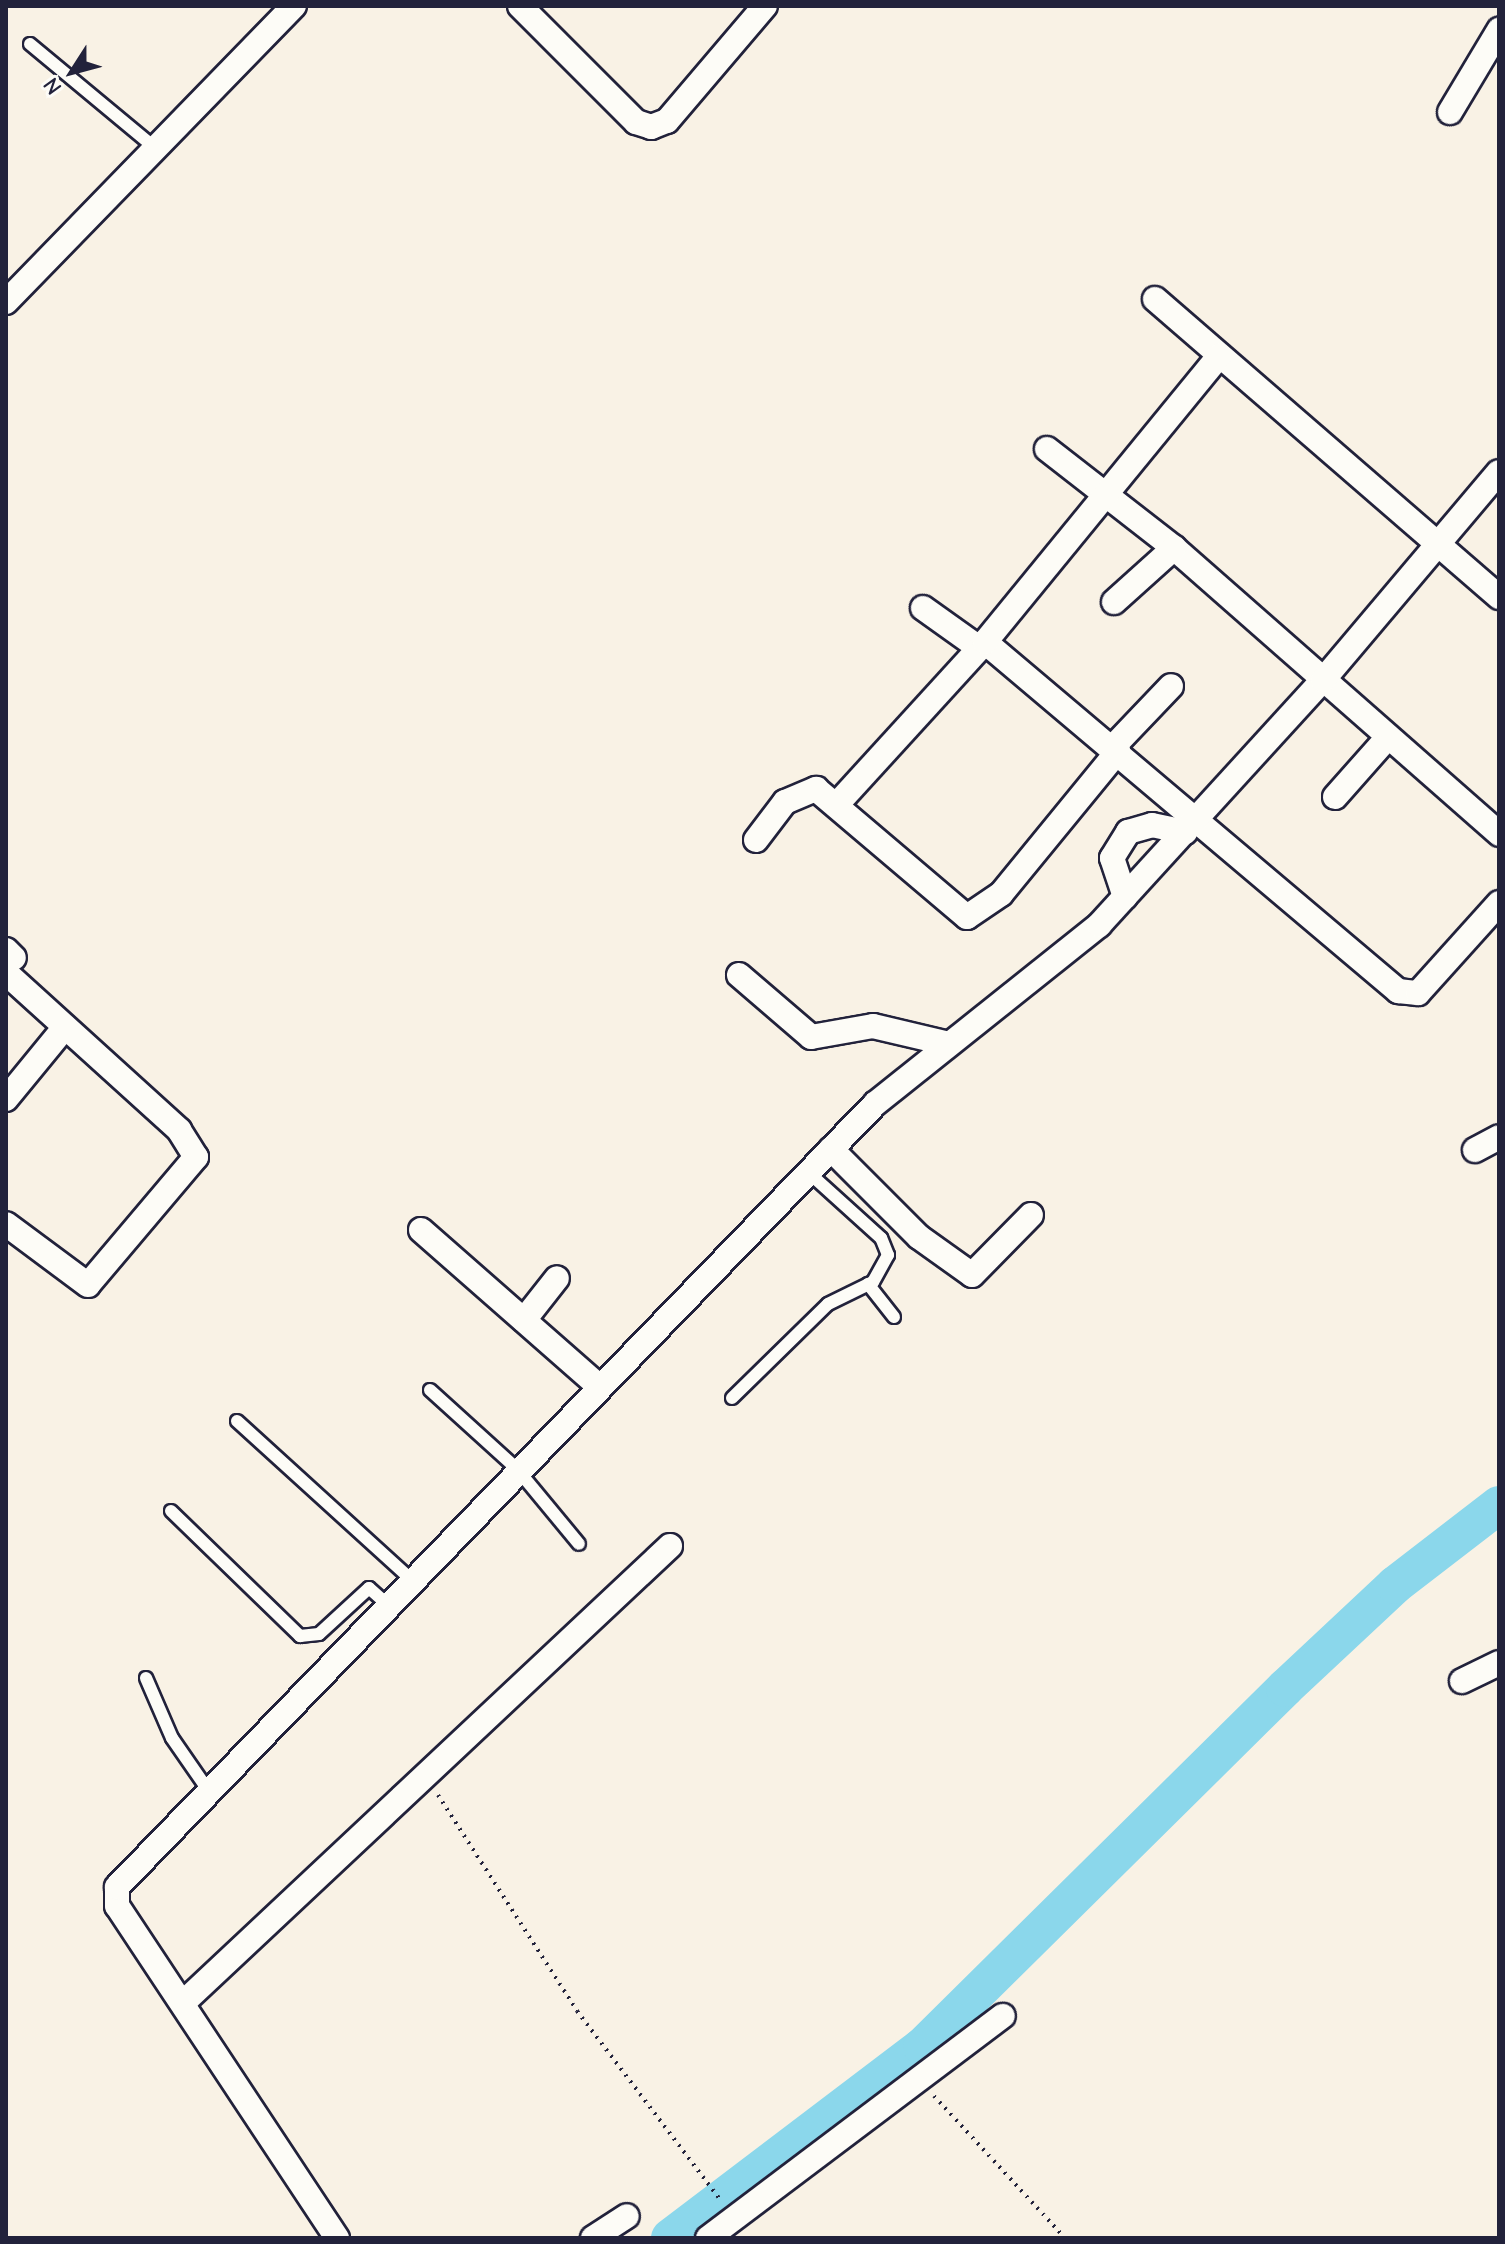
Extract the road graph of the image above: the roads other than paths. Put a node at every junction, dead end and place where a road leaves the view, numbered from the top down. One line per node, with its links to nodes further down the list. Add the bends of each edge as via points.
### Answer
1 (294, 6): 7 (street)
2 (520, 6): 3 (street, via 636,122 651,127 667,121)
3 (765, 6)
4 (1499, 30): 6 (street)
5 (30, 44): 7 (lane)
6 (1450, 112)
7 (154, 147): 9 (street)
8 (1155, 299): 10 (street)
9 (6, 302)
10 (1219, 356): 13 (street); 14 (street)
11 (1047, 449): 13 (street)
12 (1499, 472): 14 (street)
13 (1105, 493): 15 (street); 19 (street)
14 (1439, 546): 16 (street); 20 (street)
15 (1174, 548): 17 (street); 20 (street)
16 (1499, 597)
17 (1114, 602)
18 (923, 608): 19 (street)
19 (982, 645): 23 (street); 25 (street)
20 (1323, 680): 22 (street); 26 (street)
21 (1171, 686): 23 (street)
22 (1388, 737): 24 (street); 27 (street)
23 (1116, 749): 25 (street, via 1001,894 967,917); 26 (street)
24 (1335, 797)
25 (839, 802): 28 (street, via 816,789 801,794)
26 (1191, 826): 29 (street); 29 (street, via 1152,825 1128,832 1112,858); 30 (street, via 1404,994 1418,993)
27 (1499, 834)
28 (756, 840)
29 (1125, 897): 34 (street, via 1037,979)
30 (1499, 903)
31 (9, 960): 33 (street)
32 (739, 975): 34 (street, via 811,1037 873,1026)
33 (65, 1027): 35 (street); 41 (street, via 179,1130 195,1162 88,1285)
34 (949, 1044): 37 (street)
35 (6, 1099)
36 (1499, 1137): 38 (street)
37 (831, 1149): 39 (street); 40 (street, via 919,1237 972,1275)
38 (1475, 1150)
39 (808, 1172): 44 (lane, via 887,1246); 47 (street)
40 (1031, 1215)
41 (6, 1224)
42 (421, 1230): 46 (street)
43 (557, 1278): 46 (street)
44 (868, 1284): 45 (lane); 49 (lane, via 828,1304)
45 (894, 1317)
46 (524, 1320): 47 (street)
47 (600, 1387): 51 (street)
48 (430, 1390): 51 (lane)
49 (732, 1398)
50 (237, 1421): 55 (lane)
51 (517, 1469): 53 (lane); 55 (street)
52 (171, 1511): 56 (lane, via 300,1636 319,1634 369,1588)
53 (579, 1544)
54 (670, 1546): 61 (street)
55 (413, 1581): 56 (street)
56 (389, 1606): 60 (street)
57 (1499, 1663): 59 (street)
58 (146, 1678): 60 (lane, via 172,1738)
59 (1462, 1681)
60 (208, 1790): 61 (street, via 123,1878 116,1896)
61 (185, 2001): 64 (street)
62 (1003, 2016): 66 (street)
63 (627, 2216): 65 (street)
64 (337, 2238)
65 (593, 2238)
66 (708, 2238)

